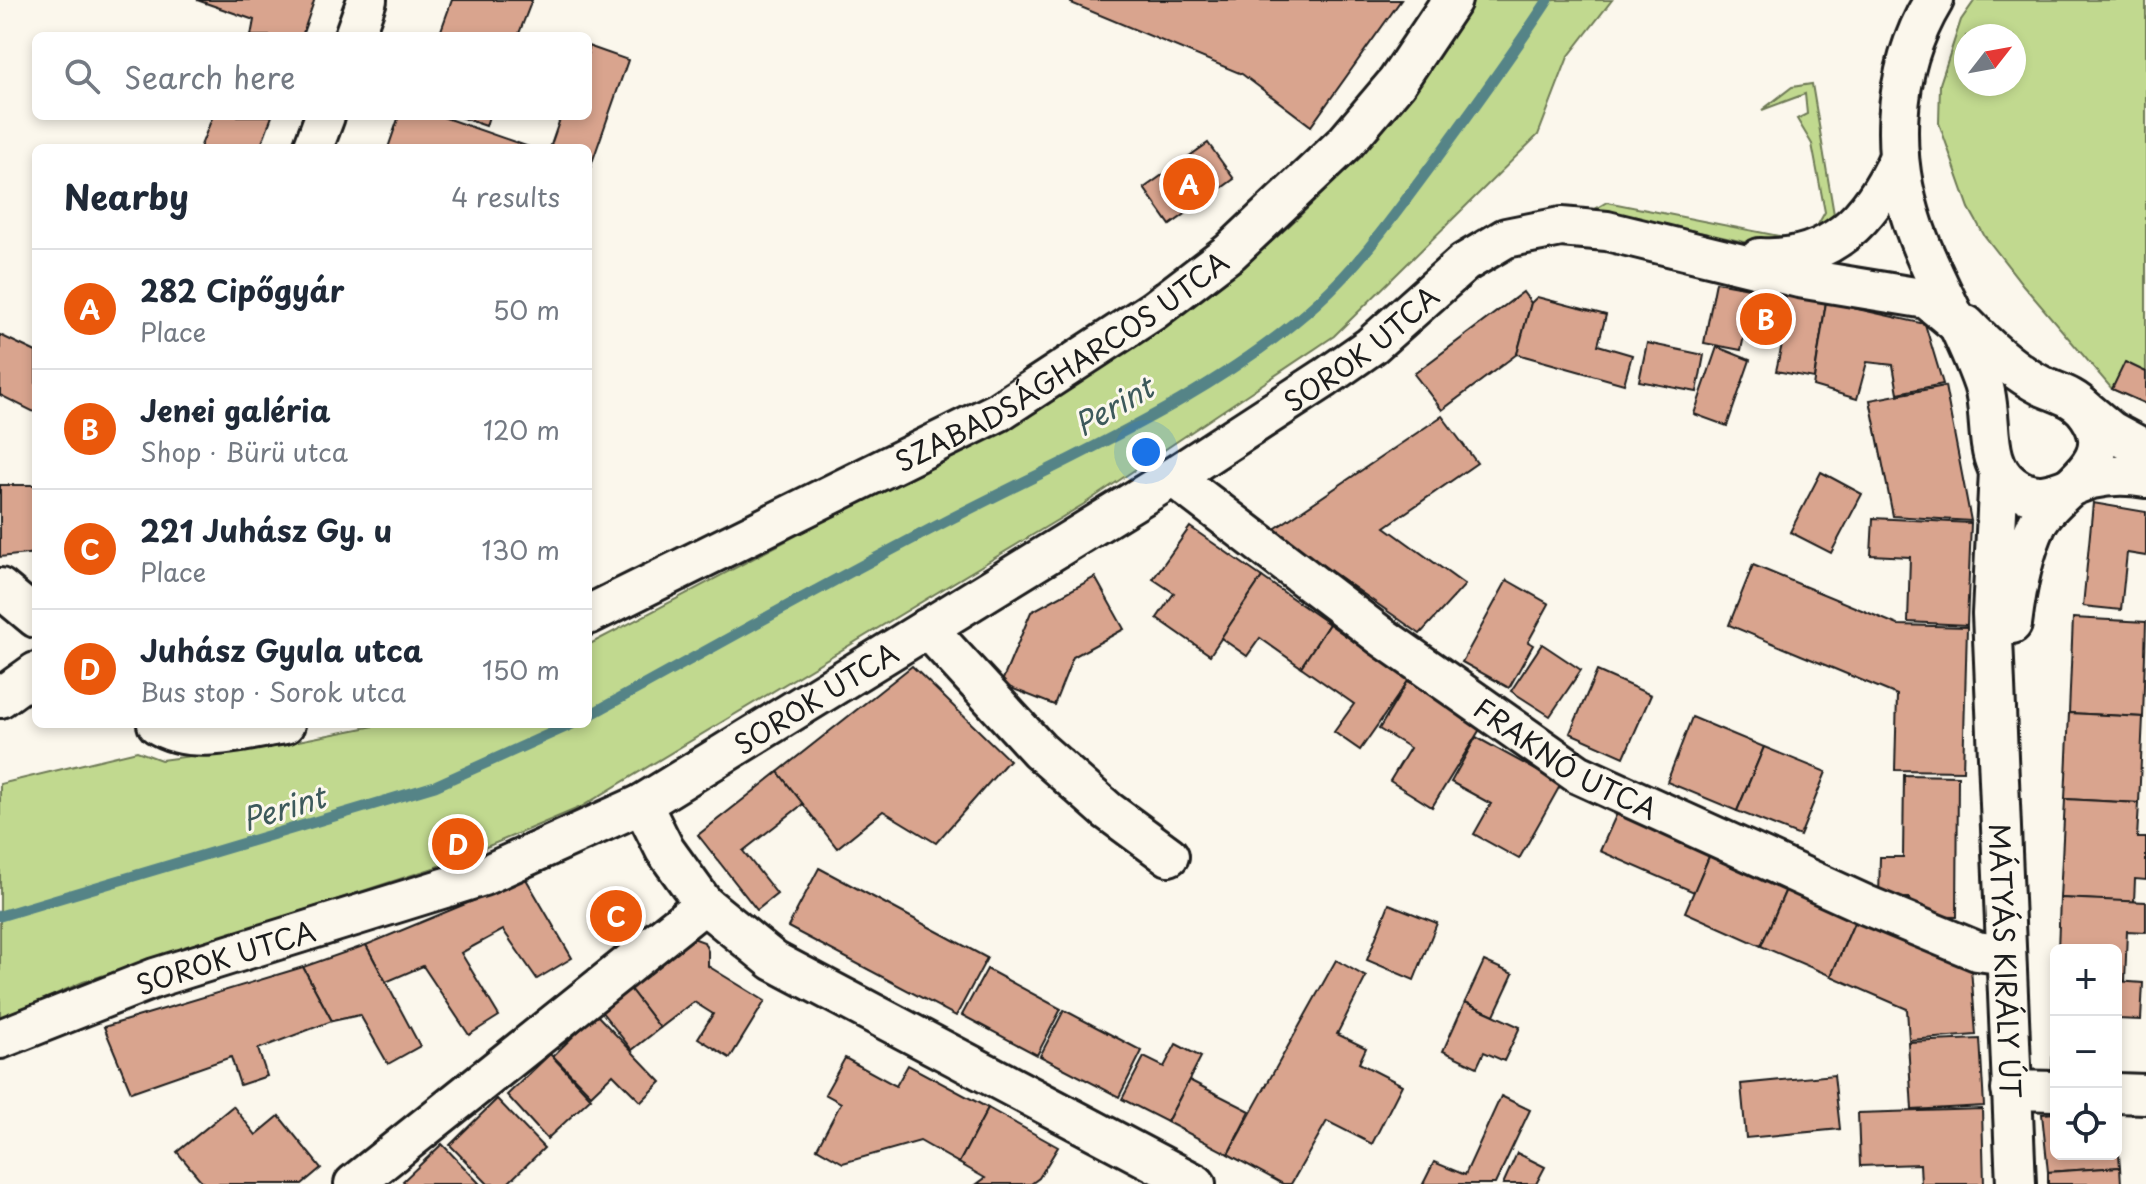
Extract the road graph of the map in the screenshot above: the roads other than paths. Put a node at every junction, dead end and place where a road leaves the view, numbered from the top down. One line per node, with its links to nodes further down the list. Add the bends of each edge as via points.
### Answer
1 (367, 0): 4 (street)
2 (1452, 0): 18 (street, SZABADSÁGHARCOS UTCA, via 1397,82 1346,142 1230,252 1154,310 998,412)
3 (1934, 0): 7 (street, MÁTYÁS KIRÁLY ÚT, via 1911,48 1902,84)
4 (355, 32)
5 (324, 120): 6 (street)
6 (314, 144)
7 (1899, 157): 8 (street, via 1849,231 1824,248 1781,259); 9 (street, MÁTYÁS KIRÁLY ÚT, via 1909,212)
8 (1718, 255): 9 (street, via 1799,278 1927,299); 14 (street, SOROK UTCA, via 1607,231 1561,227 1506,238 1464,263 1371,346)
9 (1957, 317): 10 (street, MÁTYÁS KIRÁLY ÚT, via 1995,354); 11 (street, MÁTYÁS KIRÁLY ÚT, via 1988,399)
10 (2068, 398): 11 (street, via 2038,390 2018,397 1998,416); 12 (street); 16 (street, MÁTYÁS KIRÁLY ÚT, via 2094,430 2089,471)
11 (1992, 431): 13 (street, MÁTYÁS KIRÁLY ÚT)
12 (2146, 450)
13 (1999, 471): 16 (street, via 2015,487 2040,496); 25 (street, MÁTYÁS KIRÁLY ÚT, via 1992,614)
14 (1173, 477): 20 (street, SOROK UTCA); 29 (street, FRAKNÓ UTCA, via 1381,636 1578,774 1866,905 1977,951)
15 (2146, 478): 16 (street, via 2107,477)
16 (2074, 486): 25 (street, MÁTYÁS KIRÁLY ÚT, via 2043,513 2020,575)
17 (0, 588): 19 (street)
18 (592, 613)
19 (32, 615)
20 (927, 628): 26 (street, SOROK UTCA); 27 (street, via 1039,750)
21 (32, 675): 22 (street)
22 (0, 698)
23 (163, 728): 24 (street, via 201,735)
24 (254, 728)
25 (1999, 736): 29 (street, MÁTYÁS KIRÁLY ÚT)
26 (642, 804): 28 (street, via 665,850); 30 (street, SOROK UTCA, via 483,876 155,978)
27 (1169, 856)
28 (704, 904): 35 (street); 36 (street, via 774,961 812,983)
29 (2006, 955): 31 (street, MÁTYÁS KIRÁLY ÚT)
30 (0, 1039)
31 (2011, 1090): 32 (street); 37 (street, MÁTYÁS KIRÁLY ÚT)
32 (2050, 1091)
33 (2122, 1093): 34 (street)
34 (2146, 1094)
35 (354, 1184)
36 (1196, 1184)
37 (2016, 1184)

